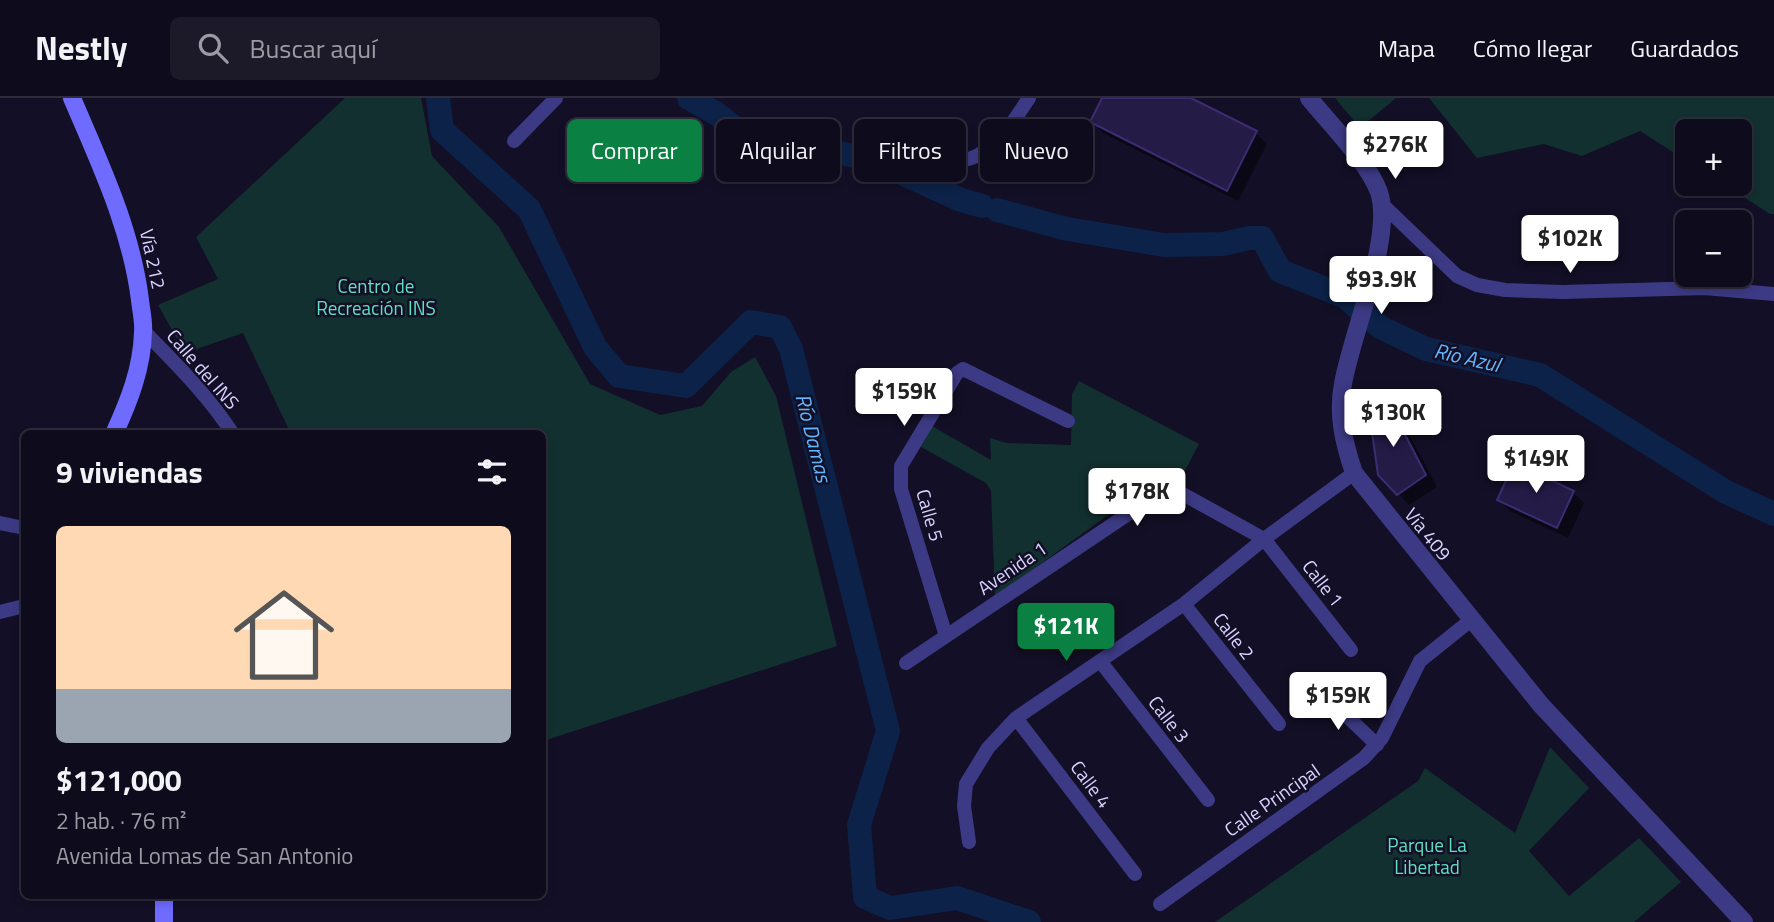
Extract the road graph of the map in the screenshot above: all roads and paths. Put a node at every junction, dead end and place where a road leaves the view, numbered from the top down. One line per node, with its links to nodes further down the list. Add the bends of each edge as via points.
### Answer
1 (72, 98): 9 (main road, Vía 212, via 124,224)
2 (556, 98): 5 (street)
3 (1029, 98): 6 (street, via 1003,137)
4 (1310, 98): 7 (street, Vía 409, via 1368,170)
5 (514, 141)
6 (969, 159)
7 (1382, 204): 8 (street, via 1457,276 1477,285 1563,292 1704,289); 13 (street, Vía 409, via 1381,237 1340,411)
8 (1774, 294)
9 (143, 330): 11 (main road, Vía 212, via 131,397); 12 (street, Calle del INS, via 207,398)
10 (1068, 421): 21 (street, Calle 5, via 963,369 901,466 901,489)
11 (116, 430)
12 (230, 430)
13 (1353, 473): 16 (street); 20 (street, Vía 409)
14 (0, 523): 15 (street)
15 (21, 527)
16 (1265, 539): 17 (street); 21 (street, Avenida 1, via 1181,494 1165,491); 22 (street, Calle 1)
17 (1184, 604): 23 (street); 27 (street, Calle 2)
18 (21, 607): 19 (street)
19 (0, 612)
20 (1471, 620): 28 (street, Calle Principal, via 1420,661); 35 (street, Vía 409, via 1541,705)
21 (946, 636): 24 (street, Avenida 1)
22 (1351, 650)
23 (1100, 661): 26 (street); 29 (street, Calle 3)
24 (906, 663)
25 (1324, 694): 28 (street)
26 (1016, 718): 30 (street, via 988,748 966,784); 31 (street, Calle 4)
27 (1279, 724)
28 (1377, 745): 33 (street, Calle Principal)
29 (1208, 800)
30 (969, 842)
31 (1135, 874)
32 (164, 899): 34 (main road)
33 (1160, 904)
34 (164, 922)
35 (1744, 922)

